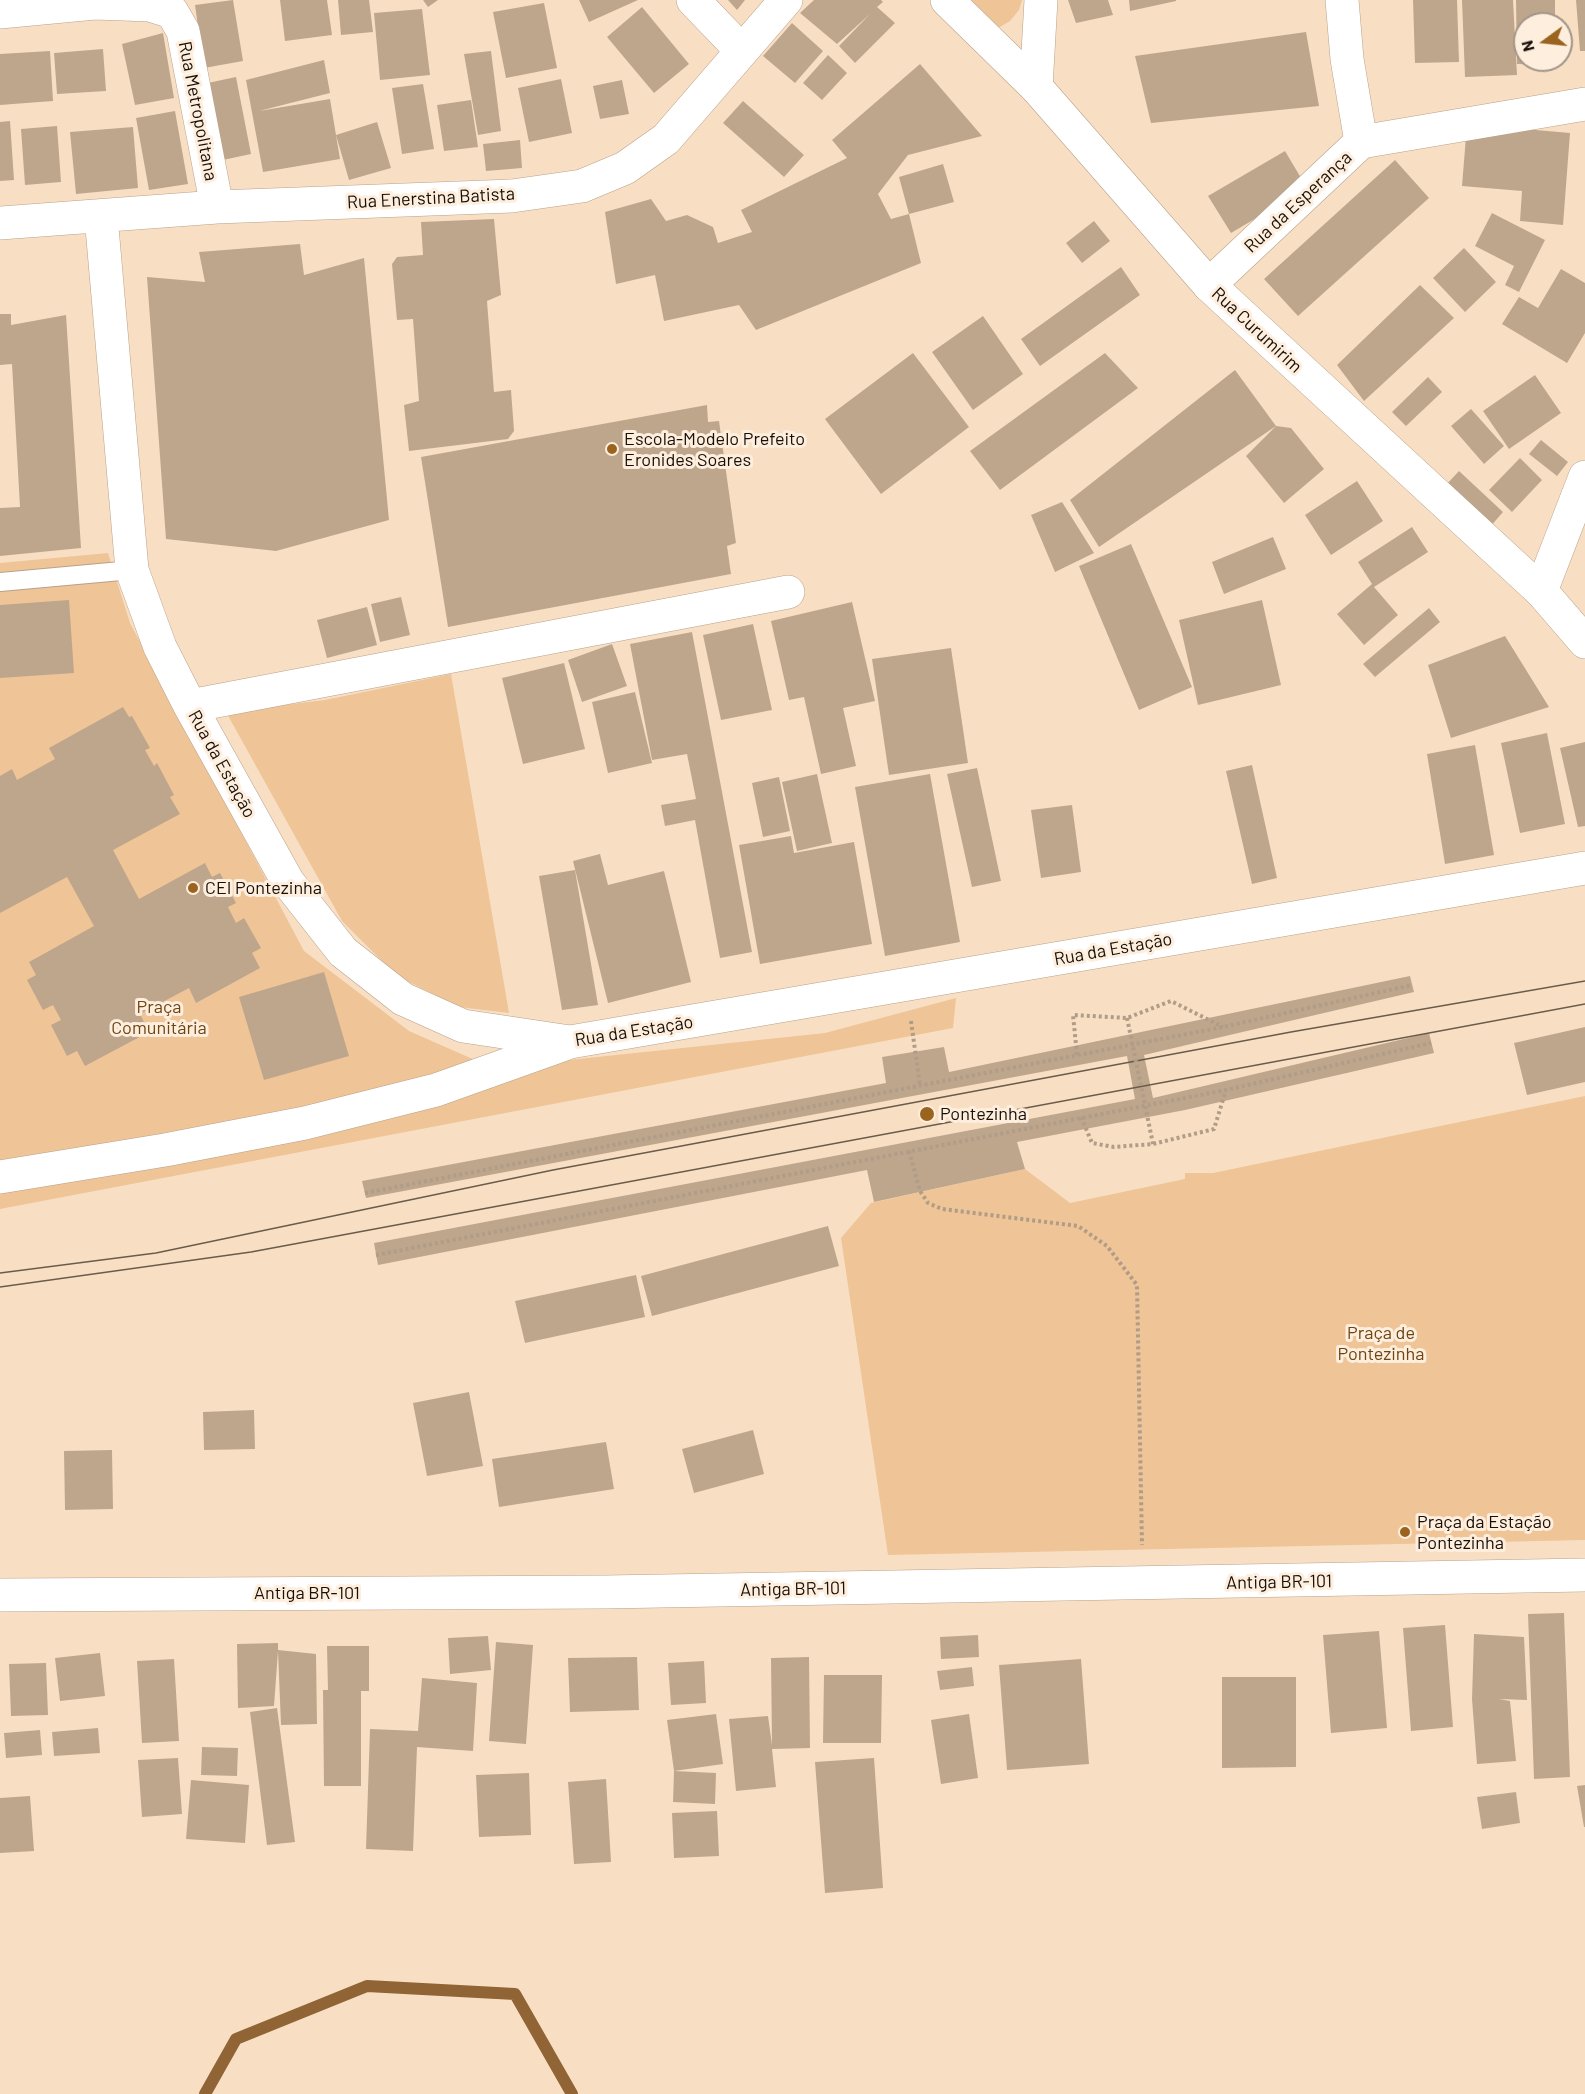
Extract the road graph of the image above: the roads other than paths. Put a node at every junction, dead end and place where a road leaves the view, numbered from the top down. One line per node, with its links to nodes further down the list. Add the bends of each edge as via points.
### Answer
1 (693, 0): 8 (street)
2 (786, 0): 8 (street, Rua Enerstina Batista)
3 (947, 0): 9 (street, Rua Curumirim)
4 (1041, 0): 9 (street)
5 (1342, 0): 11 (street, Rua da Esperança)
6 (95, 2): 7 (street, Rua Metropolitana); 12 (street, Rua Metropolitana, via 150,5 172,12 183,31)
7 (0, 12)
8 (741, 50): 12 (street, Rua Enerstina Batista, via 666,139 625,168 582,186 512,196)
9 (1036, 87): 15 (street, Rua Curumirim)
10 (1585, 104): 11 (street)
11 (1361, 142): 15 (street, Rua da Esperança)
12 (217, 207): 13 (street, Rua Enerstina Batista)
13 (101, 216): 14 (street, Rua Enerstina Batista); 17 (street, Rua da Estação)
14 (0, 223)
15 (1209, 285): 19 (street, Rua Curumirim)
16 (1585, 477): 19 (street)
17 (132, 570): 18 (lane); 22 (street, Rua da Estação, via 160,647)
18 (0, 582)
19 (1541, 591): 21 (street, Rua Curumirim)
20 (788, 592): 22 (street)
21 (1585, 642)
22 (190, 706): 24 (street, Rua da Estação, via 288,882 343,952 403,999 463,1026)
23 (1585, 867): 24 (street, Rua da Estação)
24 (570, 1042): 25 (street, via 435,1090 304,1123)
25 (0, 1177)
26 (1585, 1575): 27 (street, Antiga BR-101, via 593,1592)
27 (0, 1595)

